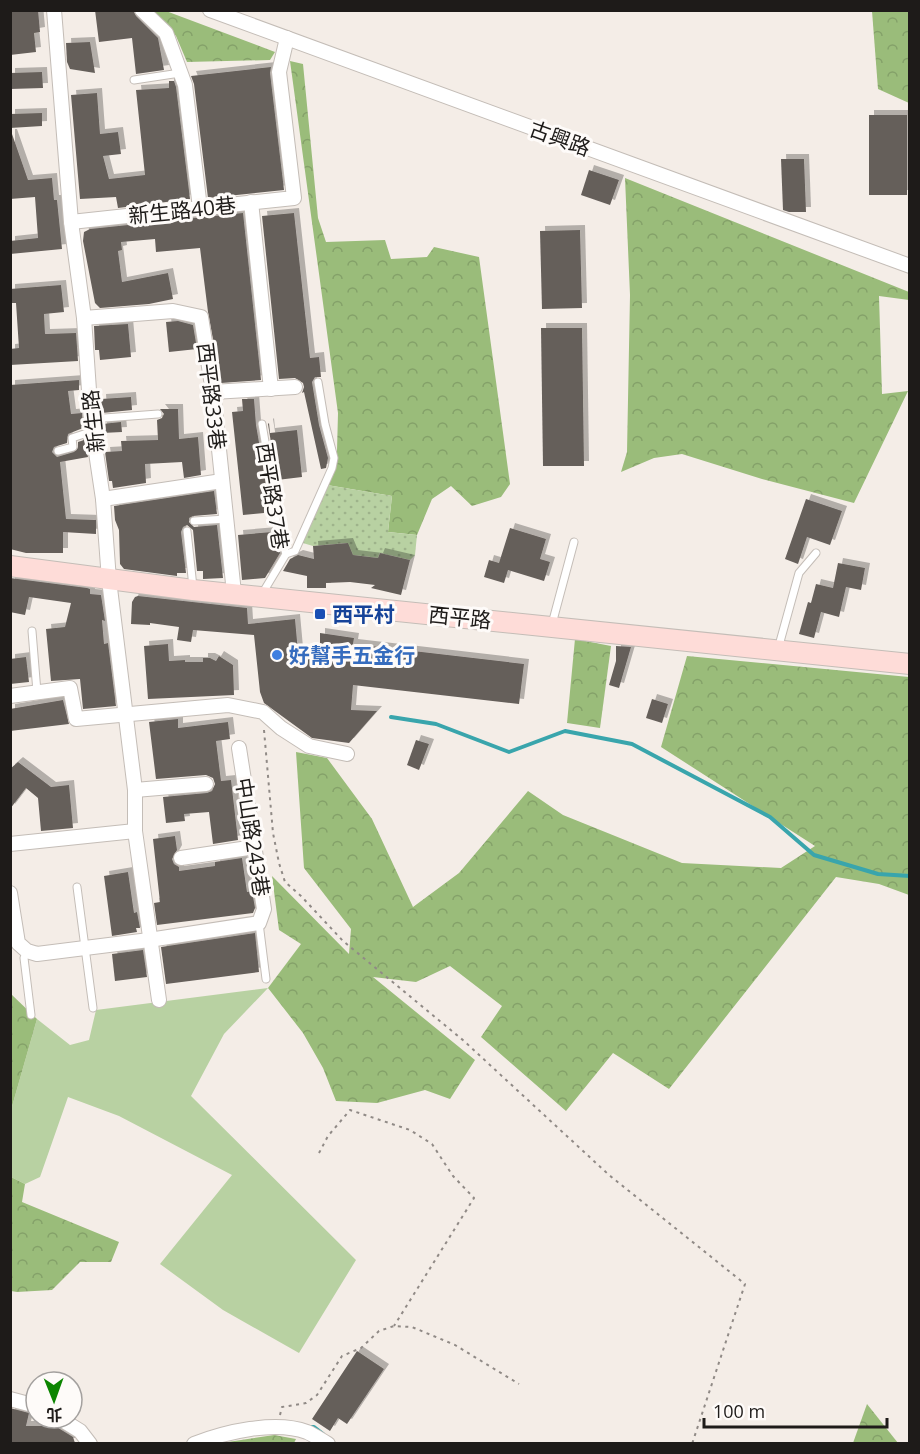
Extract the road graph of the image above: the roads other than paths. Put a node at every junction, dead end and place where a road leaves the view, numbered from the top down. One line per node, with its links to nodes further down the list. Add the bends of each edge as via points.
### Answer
1 (54, 10): 9 (street, 新生路)
2 (142, 10): 5 (street, via 166,33)
3 (210, 10): 4 (street, 古興路)
4 (287, 38): 7 (street, 新生路40巷, via 279,72 294,198); 10 (street, 古興路)
5 (180, 73): 6 (lane); 8 (street, via 185,85)
6 (134, 80)
7 (251, 202): 8 (street, 新生路40巷); 14 (street)
8 (200, 208): 9 (street, 新生路40巷)
9 (71, 222): 11 (street, 新生路)
10 (909, 266)
11 (84, 318): 15 (street, 西平路33巷, via 173,311 201,317); 18 (street, 新生路)
12 (318, 382): 26 (lane, via 333,468 295,551)
13 (295, 387): 14 (street)
14 (271, 389): 15 (street)
15 (213, 393): 20 (street, 西平路33巷)
16 (158, 414): 18 (lane)
17 (262, 424): 26 (lane, 西平路37巷, via 276,523)
18 (92, 425): 19 (lane, via 72,438 73,447); 21 (street, 新生路)
19 (58, 451)
20 (222, 481): 21 (street); 22 (street, 西平路33巷)
21 (103, 499): 29 (street, 新生路)
22 (226, 519): 23 (lane); 31 (street, 西平路33巷)
23 (194, 521)
24 (187, 531): 30 (lane)
25 (574, 542): 33 (lane)
26 (286, 554): 32 (lane, 西平路37巷)
27 (816, 554): 35 (lane, via 799,573)
28 (10, 566): 29 (main road, 西平路)
29 (109, 580): 30 (main road, 西平路); 39 (street, 新生路)
30 (193, 590): 31 (main road, 西平路)
31 (234, 593): 32 (main road, 西平路)
32 (260, 597): 33 (main road, 西平路)
33 (551, 627): 35 (main road, 西平路)
34 (32, 631): 37 (lane)
35 (777, 649): 36 (main road, 西平路)
36 (909, 663)
37 (37, 692): 38 (street); 39 (street, via 70,687 76,719)
38 (10, 696)
39 (126, 715): 41 (street, via 228,705 263,712 309,746); 43 (street, 新生路)
40 (239, 748): 46 (street, 中山路243巷)
41 (347, 754)
42 (206, 784): 43 (street)
43 (135, 790): 44 (street, 新生路)
44 (135, 831): 45 (street); 51 (street)
45 (10, 844)
46 (255, 847): 47 (street); 50 (street, 中山路243巷, via 264,909)
47 (181, 858)
48 (77, 886): 52 (lane)
49 (10, 893): 53 (street, via 18,943)
50 (258, 922): 51 (street, 中山路243巷); 54 (lane)
51 (149, 940): 52 (street, 中山路243巷); 55 (street)
52 (85, 948): 53 (street, 中山路243巷, via 37,954); 56 (lane)
53 (27, 951): 57 (lane, via 24,958)
54 (266, 979)
55 (159, 1000)
56 (93, 1008)
57 (31, 1015)
58 (78, 1430): 59 (street)
59 (90, 1443)
60 (194, 1443): 61 (street, via 277,1427 306,1432)
61 (328, 1443)

